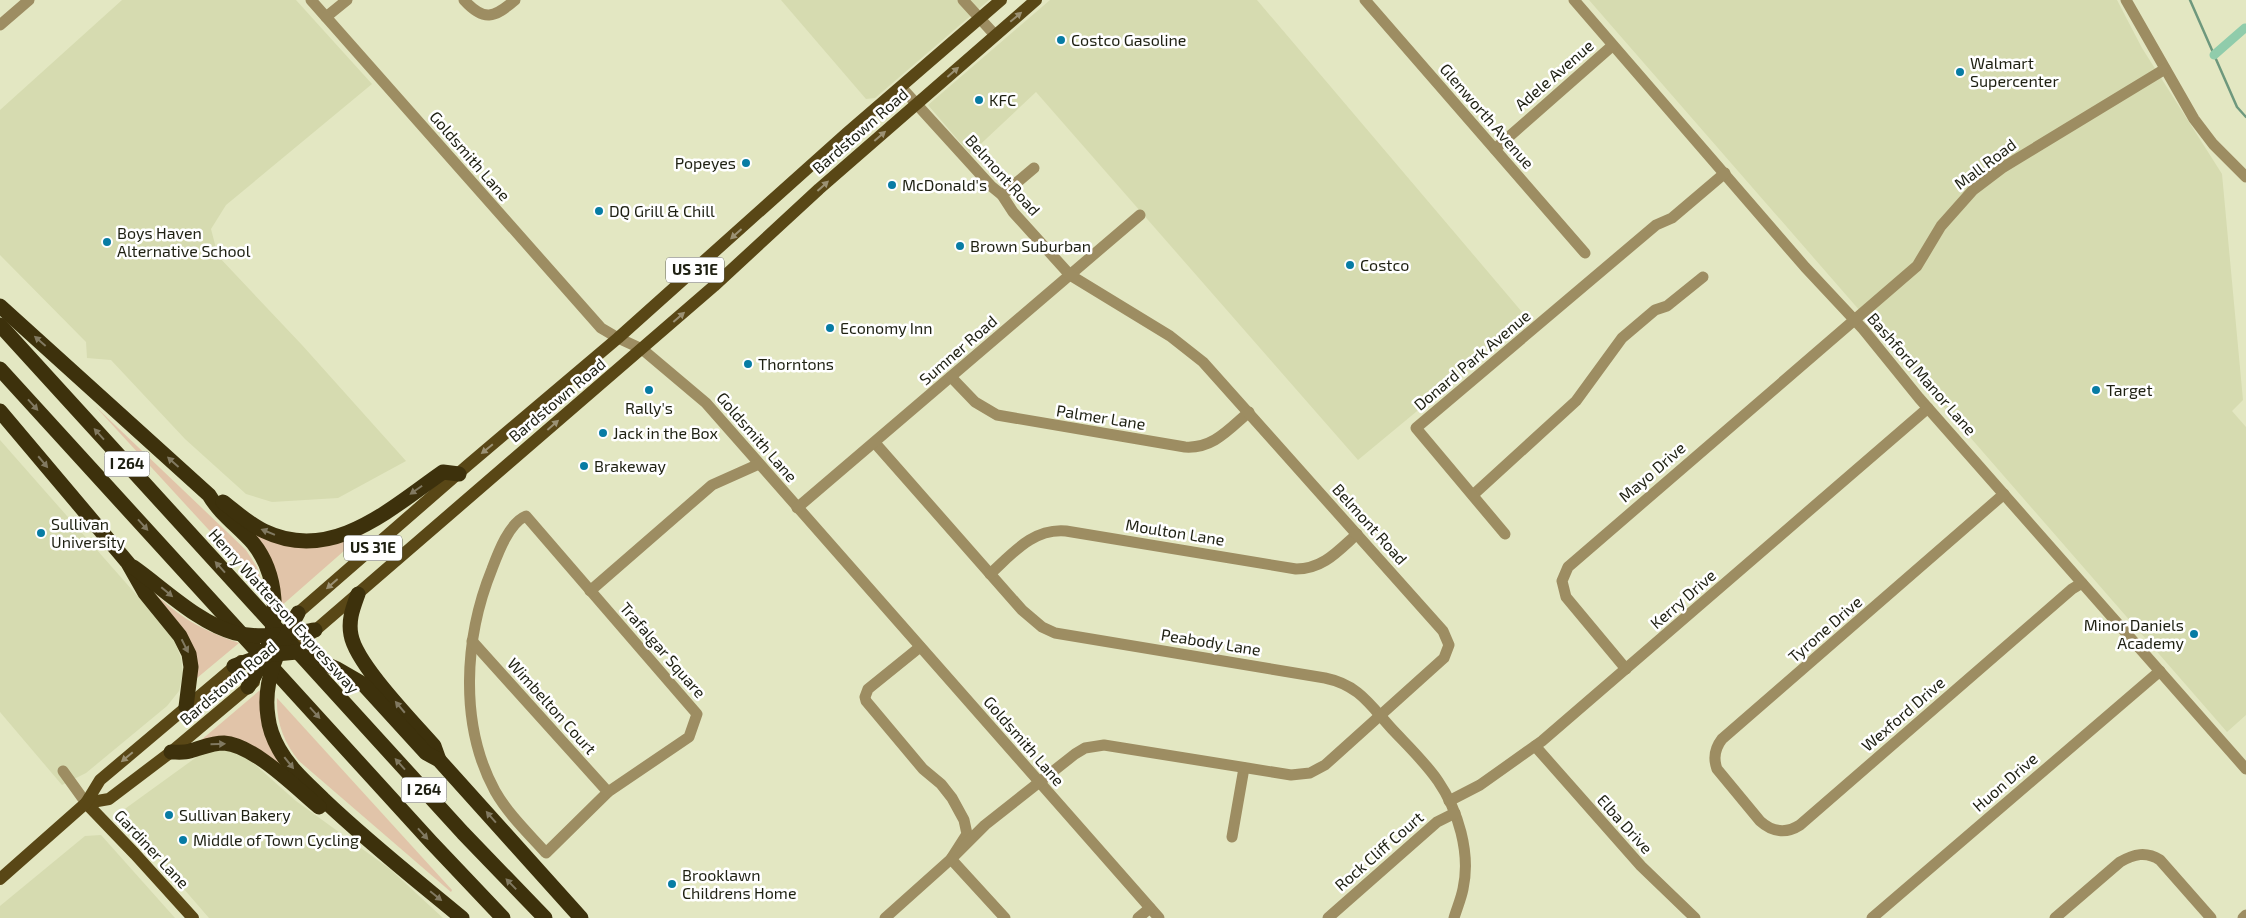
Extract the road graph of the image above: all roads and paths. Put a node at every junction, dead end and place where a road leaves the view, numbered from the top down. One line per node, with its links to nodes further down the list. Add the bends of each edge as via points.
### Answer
1 (29, 0): 14 (street)
2 (311, 0): 12 (street, Goldsmith Lane)
3 (348, 0): 12 (street)
4 (464, 0): 5 (street, via 476,12 488,16 498,13)
5 (515, 0)
6 (963, 0): 13 (street)
7 (1001, 0): 13 (main road, Bardstown Road / US 31E)
8 (1036, 0): 15 (main road, Bardstown Road / US 31E, one-way to 8)
9 (1365, 0): 20 (street, Glenworth Avenue)
10 (1574, 0): 16 (street, Bashford Manor Lane)
11 (2126, 0): 17 (street)
12 (326, 17): 34 (street, Goldsmith Lane, via 601,328)
13 (980, 19): 15 (street); 18 (main road, Bardstown Road / US 31E)
14 (0, 25)
15 (995, 35): 19 (main road, Bardstown Road / US 31E, one-way to 15)
16 (1612, 46): 20 (street, Adele Avenue); 22 (street, Bashford Manor Lane)
17 (2165, 69): 23 (street, via 2194,119 2213,144); 32 (street, Mall Road, via 2002,168 1973,190 1941,226 1917,266)
18 (901, 87): 19 (street, Belmont Road); 24 (main road, Bardstown Road / US 31E)
19 (917, 104): 25 (street, Belmont Road); 26 (main road, Bardstown Road / US 31E, one-way to 19)
20 (1495, 149): 28 (street, Glenworth Avenue)
21 (1034, 168): 25 (street)
22 (1725, 173): 32 (street, Bashford Manor Lane); 46 (street, Donard Park Avenue, via 1672,218 1656,225 1416,428)
23 (2246, 177)
24 (792, 183): 26 (main road); 34 (main road, Bardstown Road / US 31E, one-way to 34)
25 (1002, 195): 29 (street, Belmont Road)
26 (804, 204): 35 (main road, Bardstown Road / US 31E, one-way to 26)
27 (1140, 215): 29 (street, Sumner Road)
28 (1585, 253)
29 (1070, 275): 37 (street, Sumner Road); 40 (street, Belmont Road, via 1191,351)
30 (1703, 277): 46 (street, via 1667,306 1655,310 1622,338 1576,401)
31 (0, 306): 44 (highway, one-way to 31)
32 (1854, 319): 38 (street, Bashford Manor Lane); 63 (street, Mayo Drive, via 1568,567 1562,581 1566,597)
33 (0, 326): 89 (highway, Henry Watterson Expressway / I 264, one-way to 33, via 463,833)
34 (618, 338): 35 (street, Goldsmith Lane); 43 (main road, Bardstown Road / US 31E, one-way to 43)
35 (642, 349): 42 (street, Goldsmith Lane, via 706,403); 54 (main road, Bardstown Road / US 31E, one-way to 35)
36 (0, 369): 61 (highway, I 264, one-way to 61, via 224,614)
37 (952, 377): 40 (street, Palmer Lane, via 976,402 997,415 1185,447 1210,444); 41 (street, Sumner Road)
38 (1928, 408): 45 (street, Bashford Manor Lane); 63 (street, Kerry Drive)
39 (0, 411): 50 (highway, one-way to 50)
40 (1249, 412): 48 (street, Belmont Road)
41 (875, 443): 47 (street, Sumner Road); 51 (street, Peabody Lane)
42 (759, 464): 47 (street, Goldsmith Lane); 53 (street, via 712,485)
43 (459, 474): 44 (highway, one-way to 44, via 443,472 359,529 320,540 285,538 264,531); 55 (main road, Bardstown Road / US 31E, one-way to 55)
44 (209, 494): 58 (highway, via 217,508 253,544 264,560 273,585 275,609)
45 (2004, 494): 52 (street, Bashford Manor Lane); 76 (street, Tyrone Drive, via 1722,739 1716,750 1715,763)
46 (1472, 496): 49 (street)
47 (797, 508): 60 (street, Goldsmith Lane)
48 (1357, 534): 51 (street, Moulton Lane, via 1318,566 1296,569 1050,531 1028,539); 67 (street, Belmont Road, via 1443,631 1449,645 1444,658)
49 (1505, 534)
50 (128, 563): 58 (highway, one-way to 58, via 205,619 235,632); 66 (highway, one-way to 66, via 146,594 180,636 189,654 191,679)
51 (990, 574): 67 (street, Peabody Lane, via 1032,620 1048,630 1338,680 1356,690)
52 (2082, 583): 64 (street, Bashford Manor Lane); 76 (street, Wexford Drive, via 1795,828 1784,831 1771,829)
53 (590, 590): 59 (street, Trafalgar Square, via 526,516 519,520 502,548 486,585); 75 (street, Trafalgar Square, via 698,714 688,736)
54 (358, 594): 56 (main road, Bardstown Road / US 31E); 70 (highway, one-way to 54, via 434,746 372,674 354,646 350,624)
55 (298, 613): 57 (highway); 58 (main road, Bardstown Road / US 31E)
56 (315, 630): 57 (highway); 61 (main road, Bardstown Road / US 31E)
57 (286, 634): 58 (highway); 61 (highway)
58 (270, 636): 61 (highway); 62 (main road, Bardstown Road / US 31E)
59 (472, 641): 75 (street, Wimbelton Court); 75 (street, Trafalgar Square, via 472,714 481,757 497,794 546,853)
60 (920, 647): 74 (street, Goldsmith Lane); 82 (street, via 868,689 865,697 868,705 923,769 941,784 964,820 967,834)
61 (277, 661): 62 (highway); 65 (highway); 70 (highway, via 297,652 363,684 426,753); 80 (highway, one-way to 80, via 267,696 268,717 278,748 304,781); 88 (highway, I 264, one-way to 88, via 431,842)
62 (234, 666): 66 (main road, Bardstown Road / US 31E)
63 (1626, 669): 68 (street, Kerry Drive)
64 (2160, 671): 72 (street, Bashford Manor Lane); 98 (street, Huon Drive)
65 (248, 687): 69 (main road, Bardstown Road / US 31E)
66 (186, 707): 78 (main road, Bardstown Road / US 31E, one-way to 78, via 100,780)
67 (1381, 715): 71 (street, Belmont Road, via 1325,765 1310,773 1291,775); 77 (street, Peabody Lane, via 1433,774)
68 (1535, 746): 77 (street, Kerry Drive, via 1480,785); 97 (street, Elba Drive, via 1640,866)
69 (171, 752): 78 (main road, Bardstown Road / US 31E, via 109,799); 80 (highway, one-way to 80, via 188,752 225,743 242,748 348,831)
70 (439, 760): 90 (highway, one-way to 70)
71 (1244, 768): 74 (street, Belmont Road, via 1104,745 1075,754); 81 (street)
72 (2246, 769)
73 (63, 772): 78 (street)
74 (1039, 783): 82 (street, Belmont Road, via 985,825); 84 (street, Goldsmith Lane)
75 (608, 792)
76 (1743, 801)
77 (1449, 802): 79 (street, Peabody Lane)
78 (86, 803): 83 (main road, Bardstown Road / US 31E); 86 (main road, Gardiner Lane)
79 (1455, 813): 95 (street, Rock Cliff Court, via 1437,822); 96 (street, Peabody Lane, via 1466,864 1464,888)
80 (358, 832): 87 (highway, one-way to 87)
81 (1232, 837)
82 (952, 859): 91 (street); 92 (street)
83 (0, 879)
84 (1150, 908): 93 (street); 94 (street, Goldsmith Lane)
85 (2246, 915): 101 (street)
86 (193, 918)
87 (462, 918)
88 (503, 918)
89 (545, 918)
90 (581, 918)
91 (885, 918)
92 (1005, 918)
93 (1138, 918)
94 (1159, 918)
95 (1328, 918)
96 (1454, 918)
97 (1696, 918)
98 (1872, 918)
99 (2055, 918): 100 (street, via 2120,862 2140,854 2160,860)
100 (2211, 918)
101 (2243, 918)

